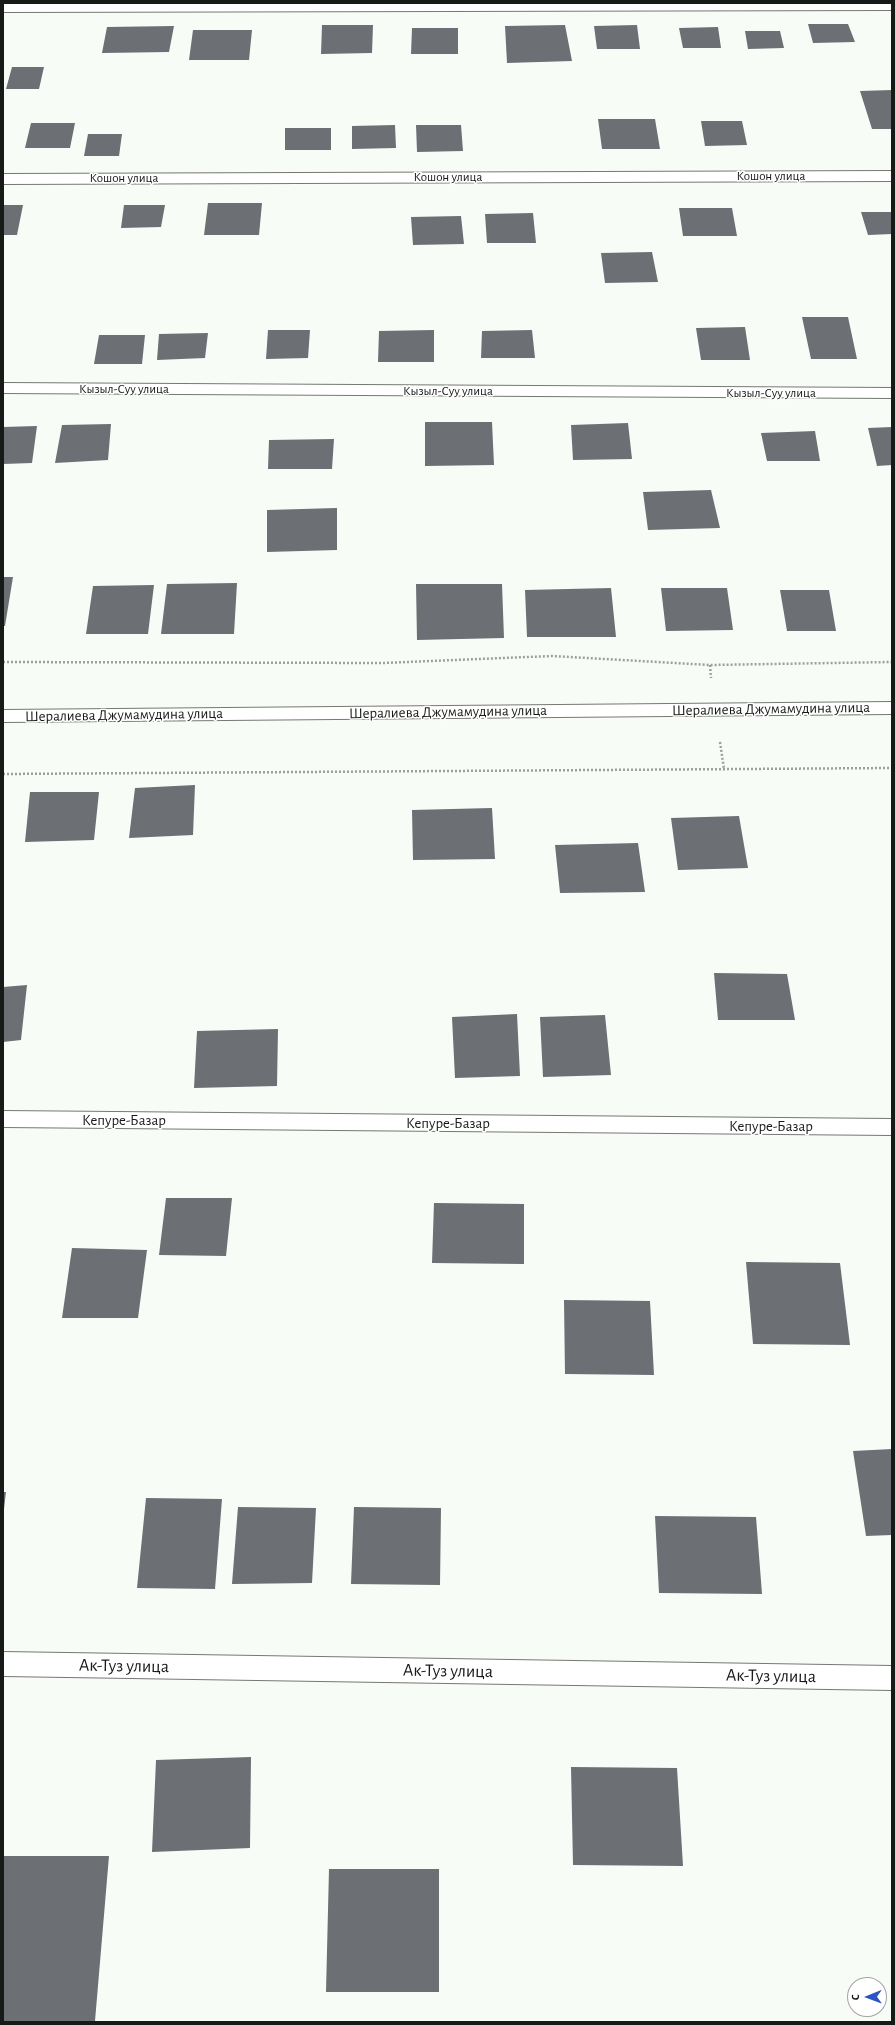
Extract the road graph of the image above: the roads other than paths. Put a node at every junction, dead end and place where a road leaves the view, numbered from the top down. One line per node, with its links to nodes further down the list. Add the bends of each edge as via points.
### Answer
1 (892, 6): 2 (street)
2 (3, 8)
3 (892, 176): 4 (street, Кошон улица)
4 (3, 179)
5 (3, 388): 6 (street, Кызыл-Суу улица)
6 (892, 393)
7 (892, 708): 8 (street, Шералиева Джумамудина улица)
8 (3, 716)
9 (3, 1119): 10 (street, Кепуре-Базар)
10 (892, 1127)
11 (3, 1664): 12 (street, Ак-Туз улица)
12 (892, 1678)

